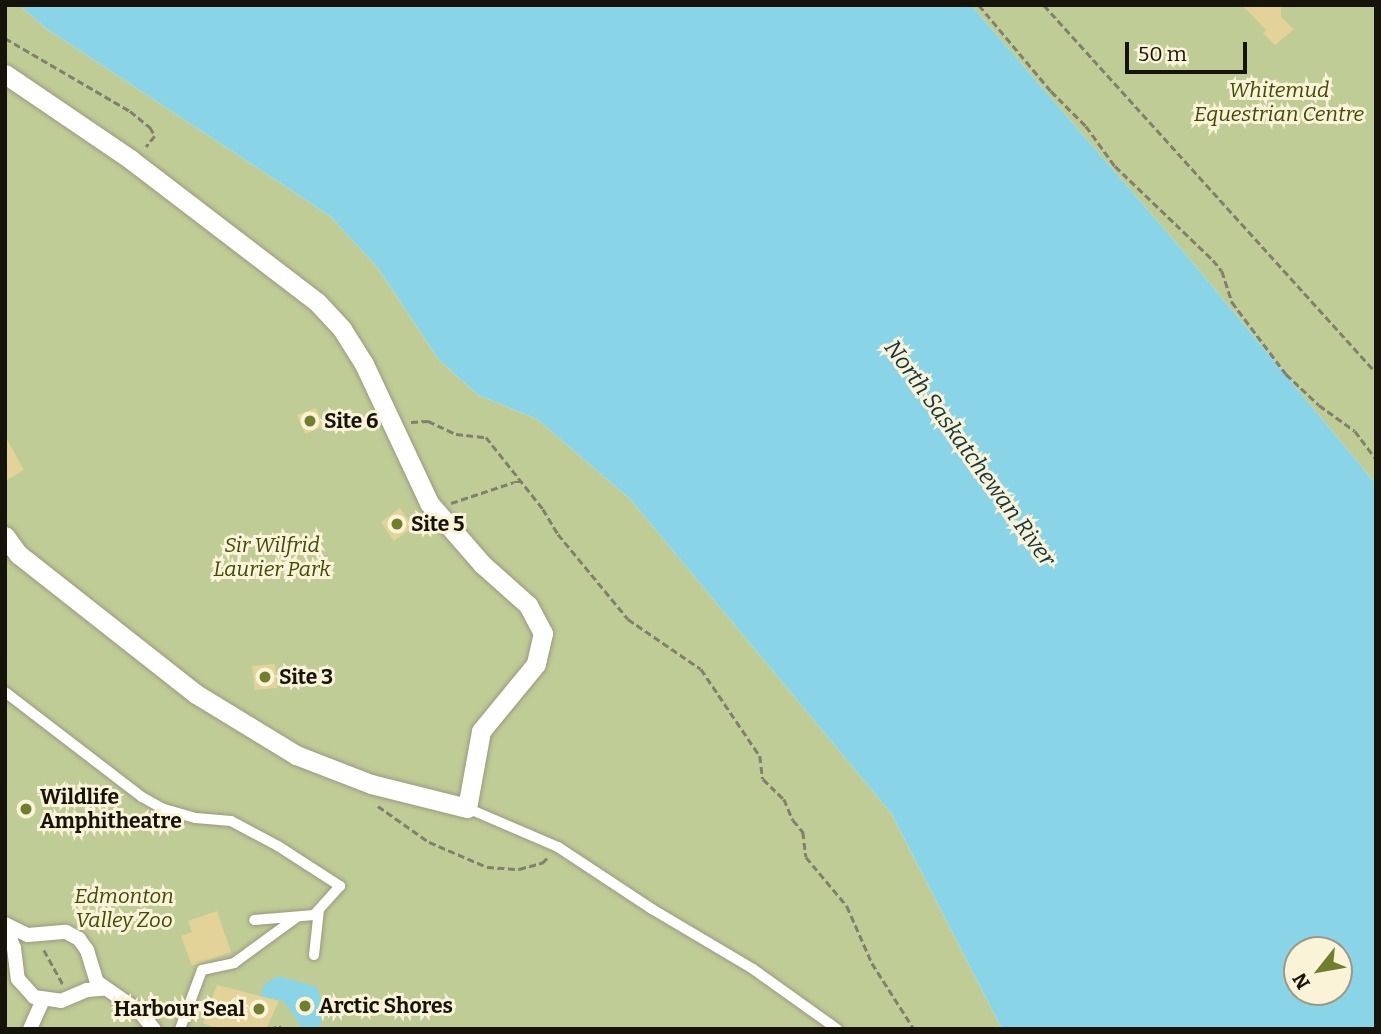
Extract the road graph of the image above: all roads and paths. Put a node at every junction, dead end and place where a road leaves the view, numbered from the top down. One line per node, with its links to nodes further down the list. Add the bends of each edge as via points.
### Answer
1 (979, 5): 6 (path, via 1086,126 1115,166 1213,260 1222,271 1232,302 1286,374 1355,431)
2 (1044, 5): 4 (path)
3 (5, 74): 8 (street, via 131,159 317,302 342,329 364,364)
4 (1376, 372)
5 (414, 433): 7 (path, via 409,422 428,421 456,434 486,437)
6 (1376, 459)
7 (522, 482): 8 (path, via 446,505); 27 (path, via 628,619 701,669 760,756 764,779 784,799 803,832 806,857 847,906 872,963)
8 (429, 503): 11 (street, via 482,564 528,606 543,633 536,664 481,731)
9 (5, 536): 11 (street, via 18,554 176,678 296,755 371,784)
10 (5, 692): 12 (lane, via 142,797 196,818 231,821 340,886)
11 (467, 808): 26 (lane, via 558,847 753,969)
12 (319, 910): 13 (lane); 17 (lane)
13 (298, 916): 14 (lane); 23 (lane, via 234,963 202,970)
14 (254, 920)
15 (5, 925): 16 (street); 20 (street, via 18,979)
16 (35, 935): 18 (street, via 66,932 79,939); 19 (path)
17 (314, 955)
18 (103, 989): 19 (street, via 87,990); 22 (street, via 140,1012)
19 (69, 999): 20 (street)
20 (43, 1000): 21 (street)
21 (30, 1029)
22 (154, 1029)
23 (180, 1029)
24 (270, 1029): 25 (path)
25 (282, 1029)
26 (837, 1029)
27 (914, 1029)

